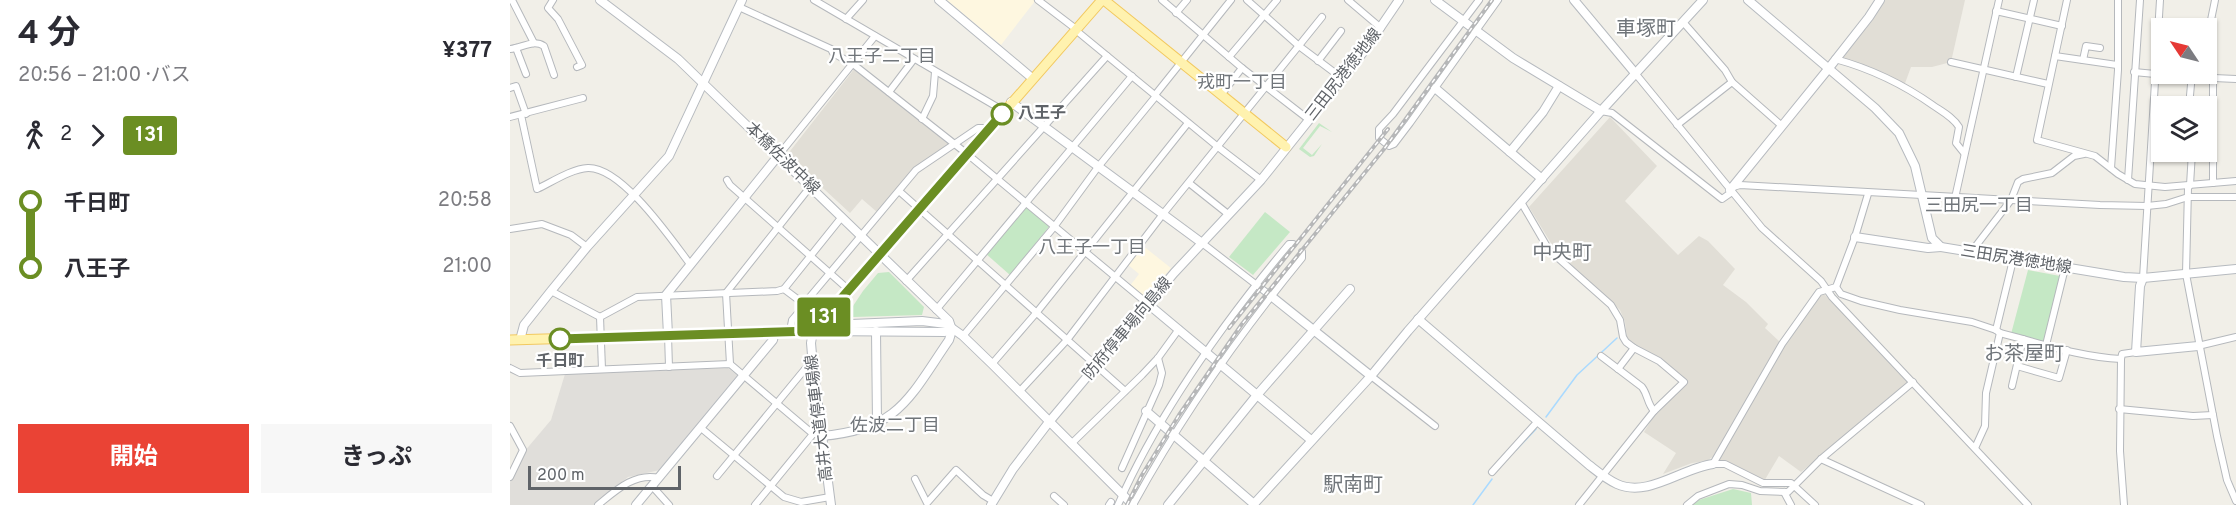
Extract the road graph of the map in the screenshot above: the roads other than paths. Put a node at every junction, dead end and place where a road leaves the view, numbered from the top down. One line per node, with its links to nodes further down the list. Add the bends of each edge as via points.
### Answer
1 (512, 0): 48 (street)
2 (553, 0): 63 (street, via 548,8 582,65)
3 (600, 0): 80 (street, 本橋佐波中線)
4 (814, 0): 37 (street)
5 (863, 0): 37 (street)
6 (939, 0): 75 (street)
7 (1038, 0): 43 (street)
8 (1103, 0): 43 (main road); 59 (main road)
9 (1162, 0): 32 (street)
10 (1187, 0): 32 (street)
11 (1231, 0): 46 (street)
12 (1247, 0): 33 (street)
13 (1277, 0): 33 (street)
14 (1348, 0): 42 (street)
15 (1399, 0): 42 (street, 三田尻港徳地線)
16 (1435, 0): 39 (street)
17 (1479, 0): 39 (street)
18 (1498, 0): 45 (street)
19 (1574, 0): 69 (street)
20 (1703, 0): 40 (street)
21 (1748, 0): 65 (street, 三田尻港徳地線)
22 (1880, 0): 56 (street)
23 (1999, 0): 31 (street)
24 (2034, 0): 38 (street)
25 (2067, 0): 41 (street)
26 (2118, 0): 62 (street)
27 (2140, 0): 68 (street)
28 (2160, 0): 35 (street)
29 (2215, 0): 36 (street)
30 (741, 3): 61 (street); 80 (street)
31 (1996, 11): 38 (street); 66 (street)
32 (1176, 13): 46 (street)
33 (1264, 16): 49 (street); 54 (street)
34 (1322, 17): 49 (street)
35 (2159, 18)
36 (2211, 18)
37 (846, 19): 47 (street)
38 (2030, 19): 41 (street); 74 (street)
39 (1463, 21): 45 (street); 87 (street, via 1379,129 1379,138 1389,146 1394,144)
40 (1683, 22): 69 (street); 79 (street)
41 (2062, 26): 53 (street)
42 (1381, 28): 77 (street, 三田尻港徳地線)
43 (1077, 31): 52 (street); 75 (main road)
44 (1341, 31): 58 (street)
45 (1476, 31): 84 (street); 87 (street)
46 (1202, 35): 54 (street); 59 (street)
47 (875, 36): 55 (street); 61 (street)
48 (534, 43): 51 (street); 72 (street, via 544,46)
49 (1299, 46): 58 (street); 86 (street)
50 (2100, 48): 57 (street, via 2086,46)
51 (513, 49): 70 (street)
52 (1107, 56): 73 (street); 103 (street)
53 (2055, 56): 57 (street); 81 (street)
54 (1229, 57): 64 (street)
55 (914, 59): 67 (street); 88 (street)
56 (1835, 60): 65 (street); 111 (street, via 1885,76 1957,122 1956,143)
57 (2083, 60): 62 (street)
58 (1318, 61): 77 (street)
59 (1180, 62): 89 (street); 90 (main road)
60 (1952, 62): 66 (street)
61 (853, 64): 88 (street); 113 (street)
62 (2117, 65): 116 (street)
63 (577, 68)
64 (1242, 68): 86 (street); 90 (street)
65 (1829, 68): 102 (street); 133 (street, 三田尻港徳地線, via 1899,133 1910,153)
66 (1983, 69): 74 (street); 111 (street)
67 (935, 72): 93 (street); 98 (street, via 933,96)
68 (2134, 72): 71 (street); 121 (street)
69 (1635, 73): 94 (street); 101 (street)
70 (526, 74)
71 (2151, 74)
72 (554, 75)
73 (1132, 76): 89 (street); 108 (street)
74 (2016, 77): 81 (street)
75 (1032, 78): 92 (main road)
76 (2217, 78): 78 (street)
77 (1342, 79): 99 (street, 三田尻港徳地線)
78 (2236, 79)
79 (1732, 82): 101 (street); 102 (street)
80 (704, 83): 113 (street, 本橋佐波中線); 131 (street, via 669,156)
81 (2048, 84): 112 (street, via 2037,140)
82 (2154, 84): 126 (street)
83 (2213, 84): 124 (street)
84 (1559, 86): 94 (street); 109 (street)
85 (510, 87): 95 (street, via 516,86)
86 (1265, 87): 96 (street); 99 (street)
87 (1435, 88): 109 (street)
88 (889, 92): 98 (street)
89 (1155, 95): 100 (street); 115 (street)
90 (1221, 95): 96 (main road)
91 (583, 98): 95 (street)
92 (1011, 102): 93 (main road); 103 (street)
93 (1004, 111): 104 (main road)
94 (1601, 111): 118 (street); 128 (street, via 1612,113 1722,198)
95 (523, 114): 97 (street); 131 (street, via 537,189 590,168)
96 (1244, 114): 106 (street); 107 (main road)
97 (510, 117)
98 (922, 119): 105 (street)
99 (1308, 119): 107 (street, 三田尻港徳地線)
100 (1188, 123): 106 (street); 130 (street)
101 (1677, 125): 128 (street)
102 (1782, 126): 128 (street)
103 (1044, 127): 108 (street); 117 (street)
104 (989, 128): 105 (street, via 978,128); 110 (main road)
105 (955, 144): 110 (street); 129 (street, via 916,170)
106 (1218, 147): 120 (street); 123 (street)
107 (1286, 147): 120 (street, 防府停車場向島線)
108 (1072, 148): 115 (street); 140 (street)
109 (1510, 152): 118 (street)
110 (966, 153): 117 (street); 142 (main road)
111 (1964, 153): 137 (street)
112 (2084, 154): 116 (street, via 2095,156); 138 (street, via 2073,156 2052,173 2018,182)
113 (778, 156): 127 (street, 本橋佐波中線); 136 (street)
114 (2191, 162): 125 (street)
115 (1098, 167): 130 (street); 146 (street)
116 (2111, 168): 121 (street)
117 (997, 179): 140 (street); 149 (street)
118 (1542, 179): 139 (street)
119 (727, 180): 136 (street)
120 (1261, 180): 144 (street, 防府停車場向島線)
121 (2128, 180): 126 (street)
122 (2236, 181): 124 (street)
123 (1189, 183): 143 (street); 144 (street)
124 (2213, 183): 125 (street)
125 (2190, 185): 126 (street); 134 (street)
126 (2148, 186): 141 (street)
127 (810, 187): 145 (street, 本橋佐波中線); 147 (street)
128 (1732, 189): 132 (street, via 1740,185); 176 (street, via 1762,228)
129 (899, 191): 142 (street); 150 (street)
130 (1132, 192): 143 (street); 156 (street)
131 (635, 194): 154 (street); 163 (street)
132 (1868, 194): 133 (street); 151 (street)
133 (1922, 196): 137 (street); 155 (street, 三田尻港徳地線, via 1932,238)
134 (2188, 197): 135 (street); 141 (street); 167 (street)
135 (2236, 197)
136 (744, 198): 147 (street); 163 (street)
137 (1955, 198): 138 (street)
138 (2011, 200): 141 (street); 159 (street, via 1975,247)
139 (1521, 202): 187 (street); 207 (street, via 1549,250 1611,305 1620,320 1623,337)
140 (1026, 203): 146 (street); 162 (street)
141 (2147, 206): 169 (street)
142 (918, 208): 149 (street); 158 (main road)
143 (1163, 214): 152 (street); 168 (street)
144 (1228, 214): 152 (street, 防府停車場向島線)
145 (841, 218): 150 (street, 本橋佐波中線); 160 (street)
146 (1054, 227): 156 (street); 172 (street)
147 (777, 228): 160 (street); 179 (street)
148 (510, 229): 154 (street, via 542,224)
149 (948, 235): 162 (street); 170 (street)
150 (860, 237): 158 (street, 本橋佐波中線); 166 (street)
151 (1855, 237): 155 (street); 173 (street)
152 (1202, 243): 171 (street); 182 (street, 防府停車場向島線)
153 (1293, 244): 171 (street)
154 (587, 247): 178 (street)
155 (1941, 248): 159 (street, 三田尻港徳地線)
156 (1084, 251): 168 (street); 185 (street)
157 (1302, 252): 181 (street, via 1302,258)
158 (879, 254): 170 (street, 本橋佐波中線); 177 (main road)
159 (1974, 254): 161 (street, 三田尻港徳地線)
160 (810, 256): 166 (street); 174 (street)
161 (2013, 260): 164 (street, 三田尻港徳地線); 196 (street)
162 (978, 261): 172 (street); 184 (street)
163 (690, 264): 180 (street)
164 (2066, 267): 169 (street, 三田尻港徳地線); 205 (street)
165 (2236, 269): 167 (street, 三田尻港徳地線)
166 (829, 273): 177 (street); 183 (street)
167 (2186, 274): 169 (street, 三田尻港徳地線); 206 (street)
168 (1115, 277): 182 (street); 204 (street)
169 (2143, 278): 210 (street)
170 (906, 281): 184 (street, 本橋佐波中線)
171 (1257, 283): 181 (street); 209 (street)
172 (1006, 285): 185 (street); 199 (street)
173 (1836, 287): 176 (street); 196 (street, via 1841,294 1861,301 1972,322)
174 (784, 289): 179 (street); 183 (street)
175 (1350, 289): 190 (street)
176 (1828, 289): 226 (street); 253 (street, via 1820,292 1782,344)
177 (849, 290): 188 (main road)
178 (551, 291): 186 (street); 203 (street)
179 (726, 293): 180 (street); 197 (street)
180 (666, 296): 186 (street, via 637,297); 198 (street)
181 (1272, 296): 190 (street); 216 (street)
182 (1148, 304): 189 (street); 218 (street, 防府停車場向島線)
183 (804, 305): 188 (street); 193 (street, via 792,320)
184 (936, 310): 191 (street, 本橋佐波中線, via 949,321)
185 (1037, 312): 204 (street); 215 (street)
186 (600, 317): 200 (street)
187 (1418, 319): 225 (street); 236 (street)
188 (821, 321): 194 (main road)
189 (1179, 329): 209 (street); 212 (street)
190 (1314, 329): 225 (street); 230 (street)
191 (952, 330): 194 (street, via 946,324 922,321 828,326); 195 (street); 199 (street); 238 (street, via 907,400)
192 (775, 331): 193 (main road); 197 (main road); 224 (street, via 773,340)
193 (790, 331): 194 (main road)
194 (813, 331): 195 (street); 217 (street, 高井大道停車場線)
195 (876, 331): 238 (street)
196 (1998, 332): 202 (street); 247 (street, via 1986,393 1985,426)
197 (728, 333): 198 (main road); 214 (street)
198 (668, 335): 200 (main road); 220 (street)
199 (963, 336): 215 (street)
200 (601, 337): 203 (main road); 222 (street)
201 (2236, 337): 206 (street)
202 (2023, 339): 205 (street); 219 (street)
203 (515, 340)
204 (1067, 340): 218 (street); 229 (street)
205 (2046, 345): 208 (street)
206 (2198, 346): 210 (street); 235 (street)
207 (1634, 348): 223 (street); 234 (street, via 1659,361 1684,382)
208 (2067, 350): 213 (street); 219 (street, via 2059,378)
209 (1206, 352): 216 (street); 239 (street)
210 (2136, 352): 213 (street, via 2122,354)
211 (1601, 356): 223 (street)
212 (1158, 358): 228 (street); 233 (street, via 1161,379)
213 (2121, 359): 232 (street)
214 (730, 364): 220 (street); 224 (street)
215 (992, 364): 229 (street)
216 (1221, 364): 230 (street); 244 (street)
217 (813, 366): 231 (street, via 805,369); 243 (street, 高井大道停車場線)
218 (1097, 366): 228 (street); 237 (street, 防府停車場向島線)
219 (2017, 366): 227 (street)
220 (669, 367): 222 (street)
221 (510, 368): 222 (street, via 520,373)
222 (602, 369)
223 (1618, 369): 234 (street, via 1642,387)
224 (744, 375): 231 (street); 242 (street)
225 (1371, 376): 241 (street); 245 (street)
226 (1913, 382): 247 (street); 250 (street)
227 (2012, 386)
228 (1125, 391): 246 (street)
229 (1019, 392): 237 (street)
230 (1257, 395): 245 (street); 251 (street)
231 (777, 403): 243 (street); 248 (street)
232 (2120, 409): 235 (street); 286 (street)
233 (1146, 411): 239 (street); 249 (street)
234 (1654, 411): 258 (street)
235 (2213, 415): 269 (street, via 2227,480)
236 (1538, 421): 256 (street); 258 (street)
237 (1049, 422): 246 (street); 270 (street, 防府停車場向島線)
238 (878, 423): 243 (street, via 854,433)
239 (1161, 423): 244 (street); 252 (street)
240 (510, 426): 254 (street, via 523,450)
241 (1435, 426)
242 (701, 428): 248 (street); 260 (street)
243 (817, 435): 264 (street); 268 (street, 高井大道停車場線)
244 (1175, 435): 251 (street); 277 (street)
245 (1311, 440): 279 (street)
246 (1071, 444): 266 (street)
247 (1974, 448): 285 (street)
248 (735, 456): 257 (street); 264 (street)
249 (1126, 456): 252 (street); 255 (street)
250 (1821, 459): 262 (street); 284 (street)
251 (1203, 461): 278 (street); 279 (street)
252 (1138, 462): 266 (street)
253 (1713, 464): 258 (street, via 1641,487 1621,485); 262 (street, via 1725,464 1762,483)
254 (512, 465): 259 (street)
255 (1122, 468)
256 (1492, 472)
257 (717, 476)
258 (1603, 476): 280 (street)
259 (510, 477)
260 (659, 478): 263 (street); 271 (street, via 650,476 624,484)
261 (915, 479): 270 (street, via 927,503 956,470)
262 (1794, 485): 265 (street); 283 (street)
263 (652, 486): 272 (street); 273 (street)
264 (771, 486): 268 (street, via 784,497 801,502); 274 (street)
265 (1784, 492): 281 (street, via 1760,492 1729,484 1698,496); 282 (street)
266 (1122, 495): 276 (street); 277 (street)
267 (1054, 496): 275 (street)
268 (831, 501)
269 (2236, 501)
270 (992, 503)
271 (598, 505)
272 (636, 505)
273 (669, 505)
274 (754, 505)
275 (1064, 505)
276 (1118, 505)
277 (1133, 505)
278 (1168, 505)
279 (1253, 505)
280 (1579, 505)
281 (1688, 505)
282 (1791, 505)
283 (1815, 505)
284 (1921, 505)
285 (2028, 505)
286 (2124, 505)

